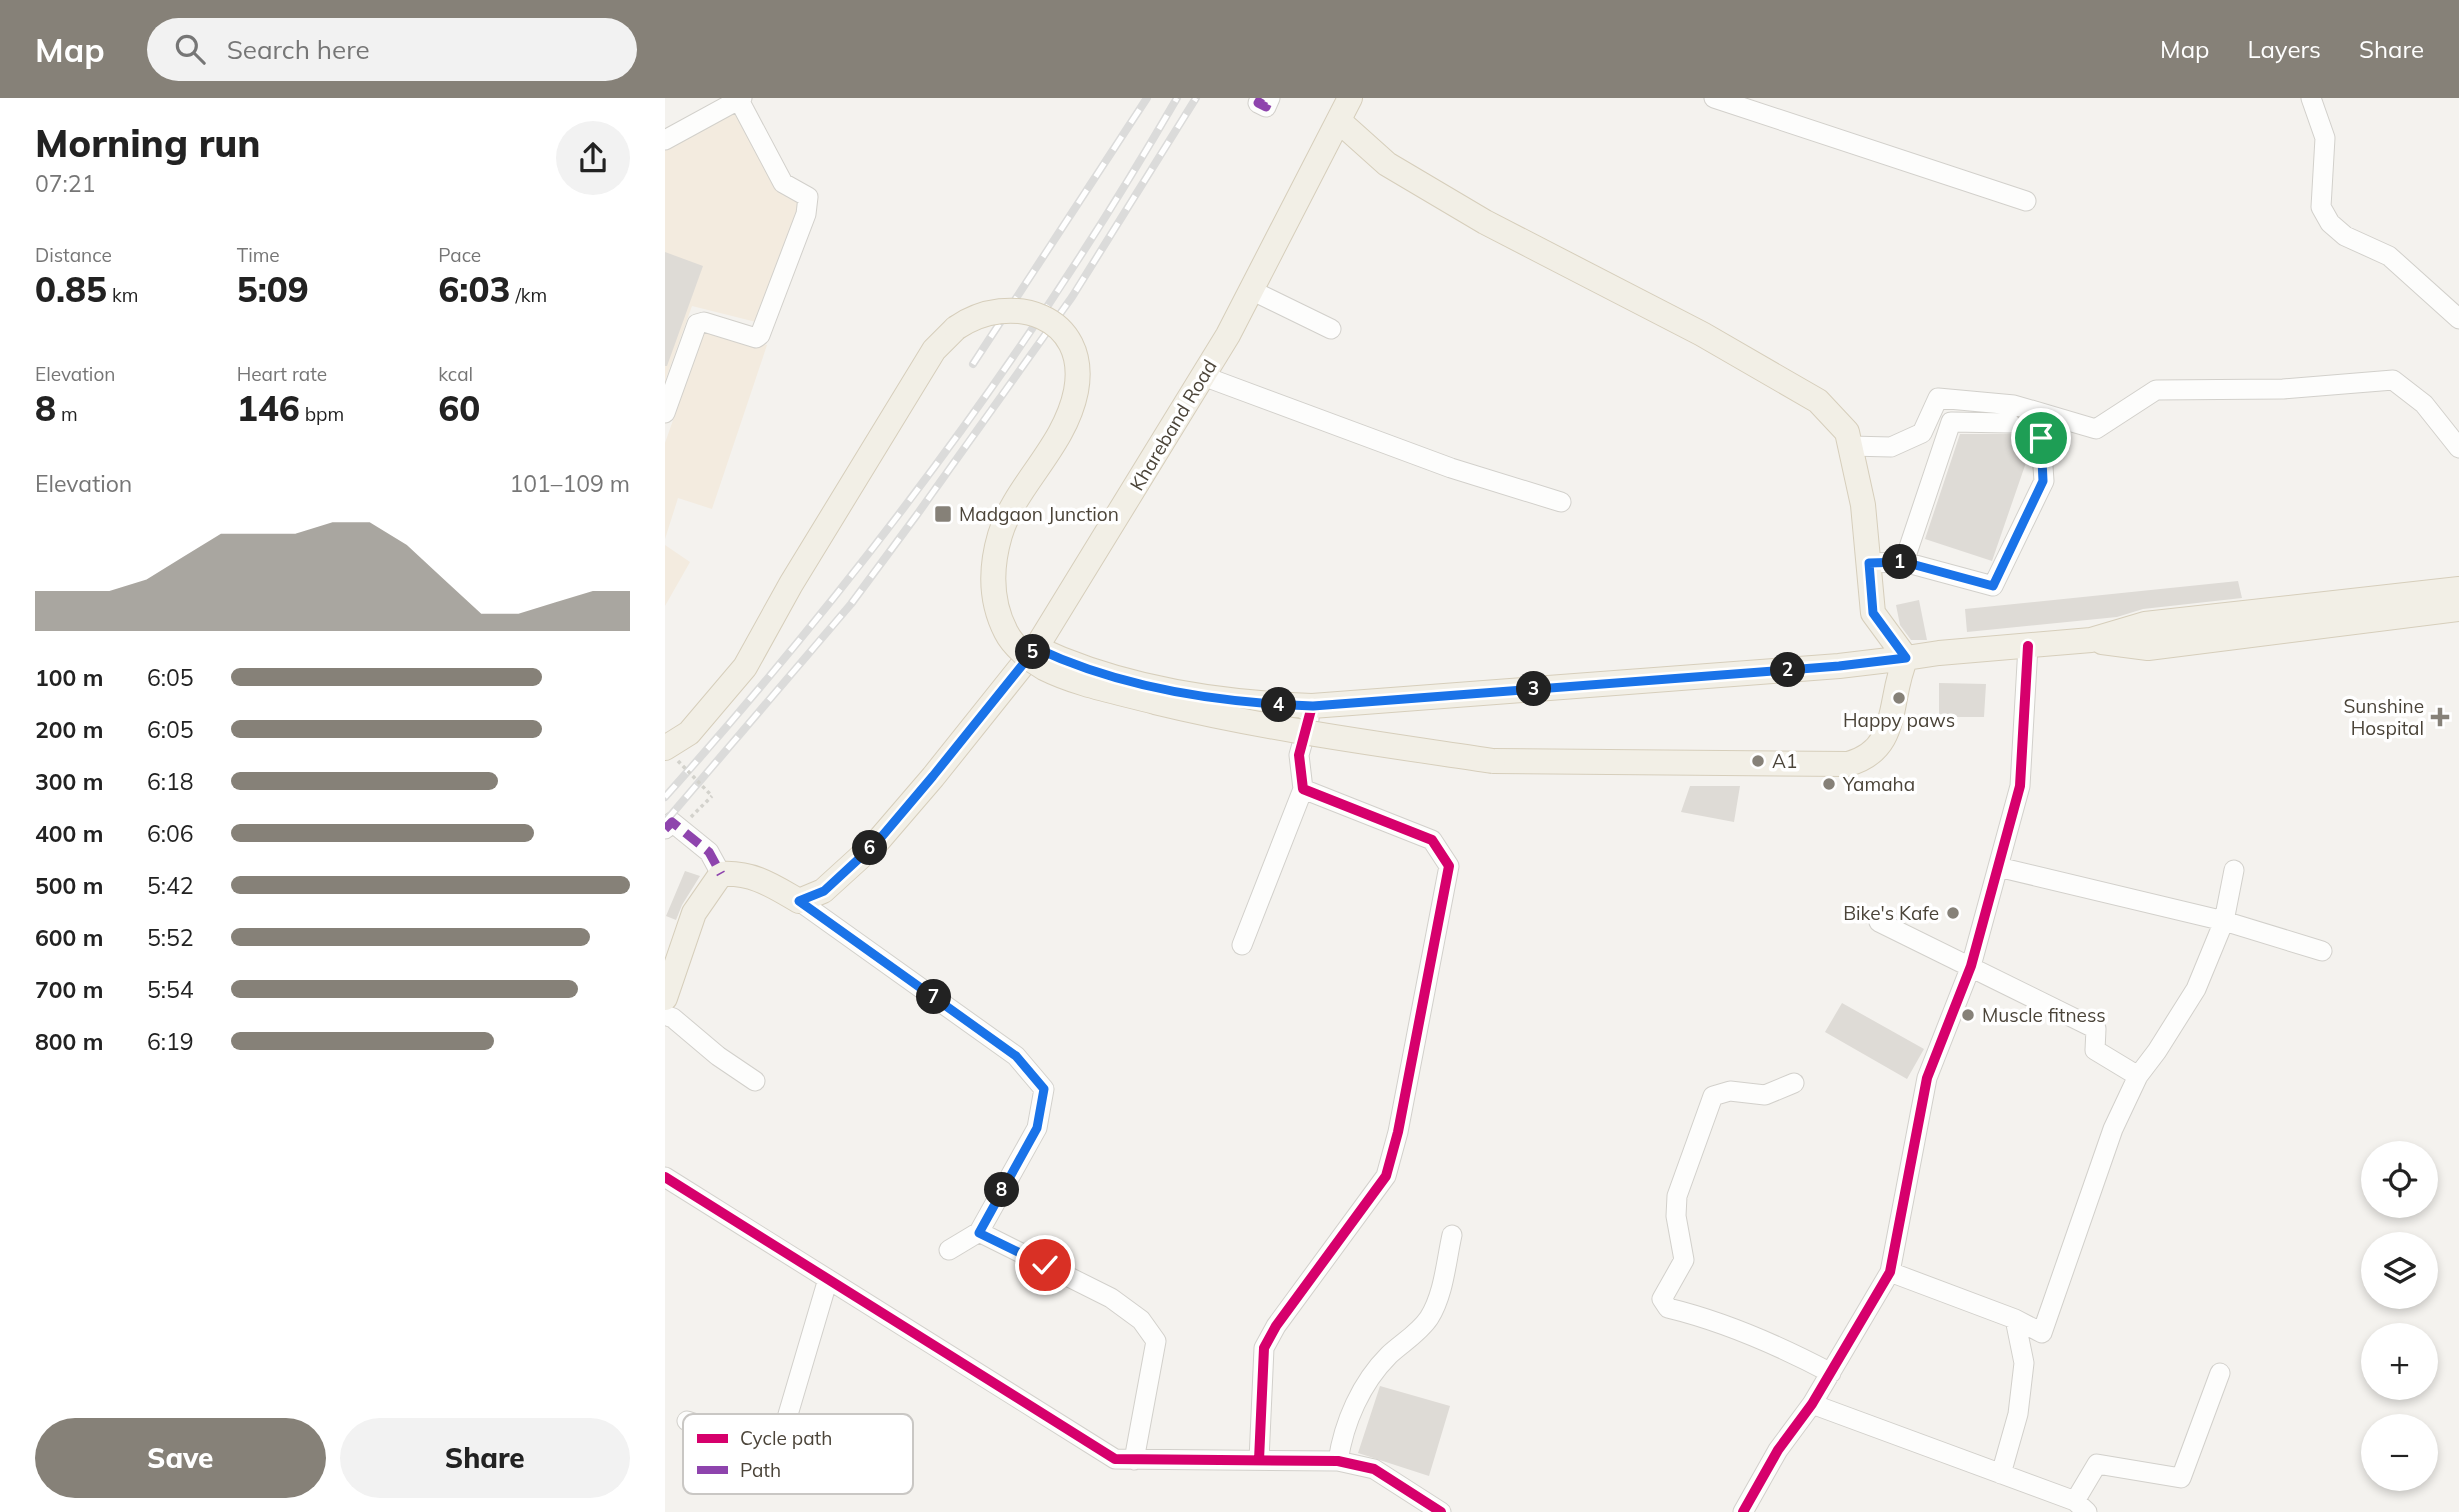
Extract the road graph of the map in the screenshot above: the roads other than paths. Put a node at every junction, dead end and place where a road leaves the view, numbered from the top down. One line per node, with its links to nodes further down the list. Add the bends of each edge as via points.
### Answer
1 (1261, 98): 2 (street, via 1258,103 1266,107)
2 (1270, 98)
3 (1350, 98): 7 (main road, Khareband Road)
4 (1714, 98): 9 (street)
5 (2311, 98): 11 (street, via 2325,138 2322,207 2330,223 2345,236 2389,256)
6 (741, 99): 8 (street); 14 (street, via 780,180 808,197 806,214 760,335 756,338 704,322 697,324)
7 (1339, 121): 10 (main road, Khareband Road); 17 (main road, via 1387,164 1474,216 1702,334 1818,401 1847,432)
8 (665, 140)
9 (2026, 201)
10 (1251, 290): 12 (street); 13 (main road, Khareband Road)
11 (2459, 318)
12 (1331, 329)
13 (1203, 376): 19 (street, via 1451,468); 25 (main road, Khareband Road)
14 (665, 413)
15 (2010, 423): 20 (street, via 1951,422)
16 (2041, 438): 20 (street, via 2043,481 1993,586)
17 (1850, 446): 18 (street, via 1891,447 1922,433 1938,398 2014,405 2097,429 2157,390 2283,389 2393,380 2424,404); 21 (main road)
18 (2459, 447)
19 (1561, 502)
20 (1904, 562): 21 (street)
21 (1869, 563): 26 (main road, via 1873,613)
22 (2459, 589): 23 (main road)
23 (2442, 605): 24 (main road, via 2148,648 2091,640)
24 (2028, 646): 26 (main road); 31 (street, via 2020,786)
25 (1036, 648): 27 (main road, via 1075,666 1165,690); 34 (main road, Khareband Road, via 878,841 824,891)
26 (1906, 658): 27 (main road); 28 (main road, bridge, via 1888,731 1879,747 1848,764 1493,761 1270,727 1065,677 1042,667 1008,636 996,611 992,587 1000,534 1062,430 1072,408 1077,365 1065,335 1048,320 1015,309 997,310 975,316 934,350 745,667)
27 (1313, 706): 29 (street, via 1299,755)
28 (672, 755)
29 (1303, 789): 37 (street); 57 (street, via 1432,840 1449,866 1387,1176 1264,1348)
30 (665, 829): 33 (street, via 672,822 709,852)
31 (1998, 867): 35 (street); 39 (street)
32 (2234, 870): 35 (street)
33 (722, 874): 34 (main road, via 761,878); 40 (main road, via 694,913)
34 (799, 901): 46 (street, via 1016,1056 1044,1089 1037,1128)
35 (2224, 921): 38 (street); 42 (street, via 2196,989)
36 (1879, 922): 39 (street)
37 (1243, 945)
38 (2322, 951)
39 (1971, 966): 42 (street, via 2096,1029 2095,1050); 49 (street, via 1927,1078)
40 (665, 998)
41 (665, 1015): 43 (street)
42 (2138, 1076): 51 (street, via 2113,1129 2042,1333)
43 (755, 1081)
44 (1794, 1083): 52 (street, via 1765,1095 1730,1091 1713,1096 1677,1196 1675,1216 1684,1260 1663,1299 1668,1308 1767,1340)
45 (665, 1177): 50 (street)
46 (979, 1233): 48 (street); 56 (street, via 1111,1298 1141,1320 1156,1341)
47 (1452, 1235): 58 (street, via 1436,1305 1428,1320 1369,1379 1348,1420)
48 (949, 1250)
49 (1890, 1272): 51 (street); 52 (street)
50 (828, 1279): 55 (street); 56 (street, via 1115,1460)
51 (2015, 1319): 59 (street, via 2024,1363 2018,1415)
52 (1831, 1373): 54 (street)
53 (2220, 1373): 60 (street, via 2181,1478 2097,1464)
54 (1812, 1404): 59 (street); 62 (street, via 1778,1450)
55 (788, 1414)
56 (1134, 1460): 57 (street)
57 (1259, 1460): 58 (street)
58 (1338, 1461): 61 (street, via 1374,1469)
59 (2001, 1474): 60 (street)
60 (2081, 1507)
61 (1441, 1512)
62 (1743, 1512)

